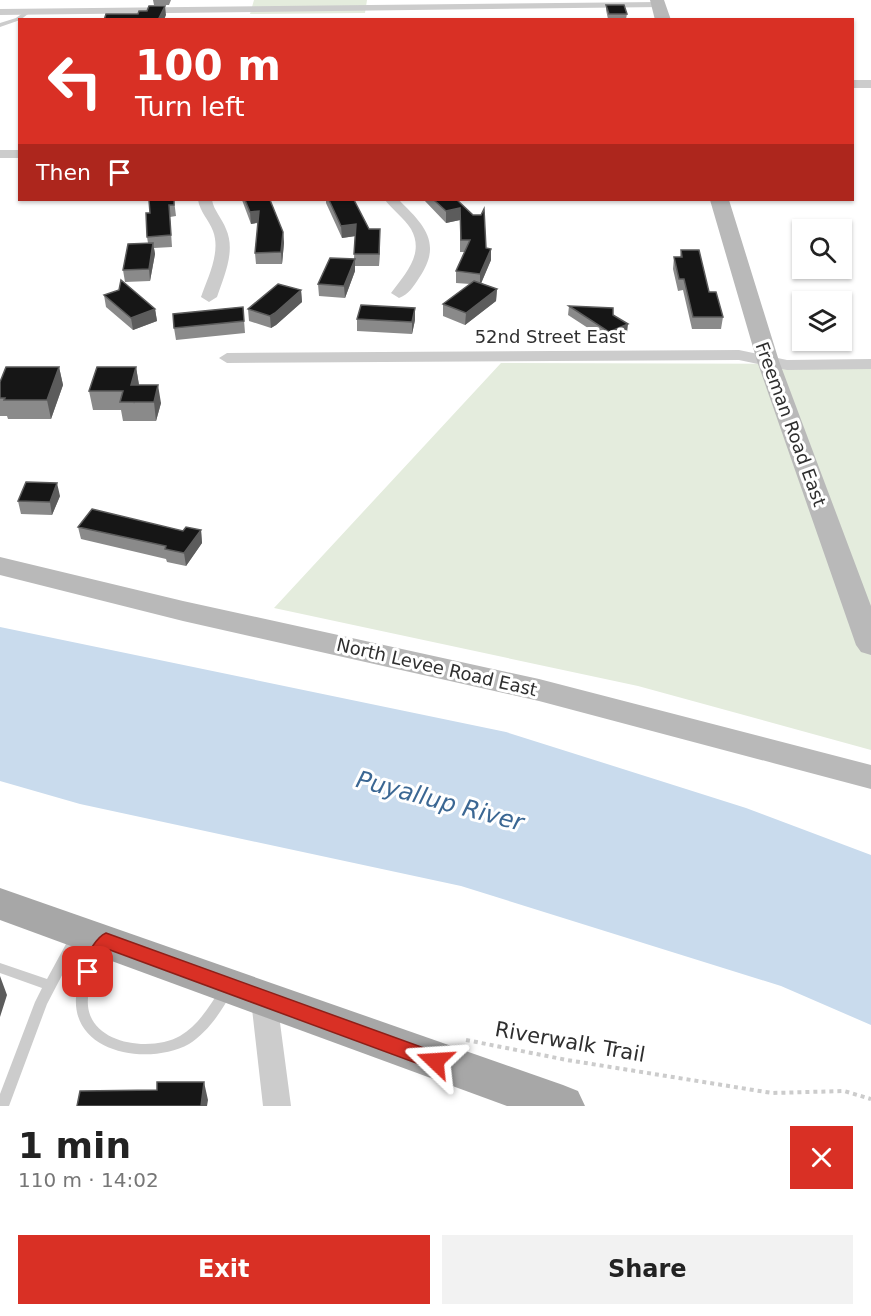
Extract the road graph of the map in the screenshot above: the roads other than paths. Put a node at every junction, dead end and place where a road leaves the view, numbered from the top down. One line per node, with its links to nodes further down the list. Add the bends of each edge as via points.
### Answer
1 (34, 0): 3 (street)
2 (659, 8): 3 (street)
3 (29, 11): 4 (street); 5 (lane)
4 (0, 12)
5 (20, 18)
6 (18, 20): 7 (lane)
7 (0, 25)
8 (854, 84): 9 (street)
9 (871, 84)
10 (0, 154): 11 (street)
11 (18, 154)
12 (205, 201): 16 (street, via 222,241)
13 (393, 201): 15 (street, via 418,229 422,244 415,276)
14 (719, 201): 18 (street, Freeman Road East)
15 (399, 293)
16 (209, 297)
17 (227, 358): 18 (street, 52nd Street East, via 739,355)
18 (768, 361): 19 (street, 52nd Street East, via 787,365); 21 (street, Freeman Road East)
19 (871, 364)
20 (0, 566): 22 (street, North Levee Road East, via 539,690)
21 (871, 645)
22 (871, 777)
23 (0, 904): 24 (main road)
24 (92, 937): 26 (lane); 27 (main road); 27 (lane, via 82,994 84,1014 90,1029 120,1046 165,1049 184,1041)
25 (0, 968): 26 (lane)
26 (50, 986): 29 (lane)
27 (247, 994): 28 (street); 30 (main road)
28 (278, 1105)
29 (2, 1106)
30 (563, 1106)

